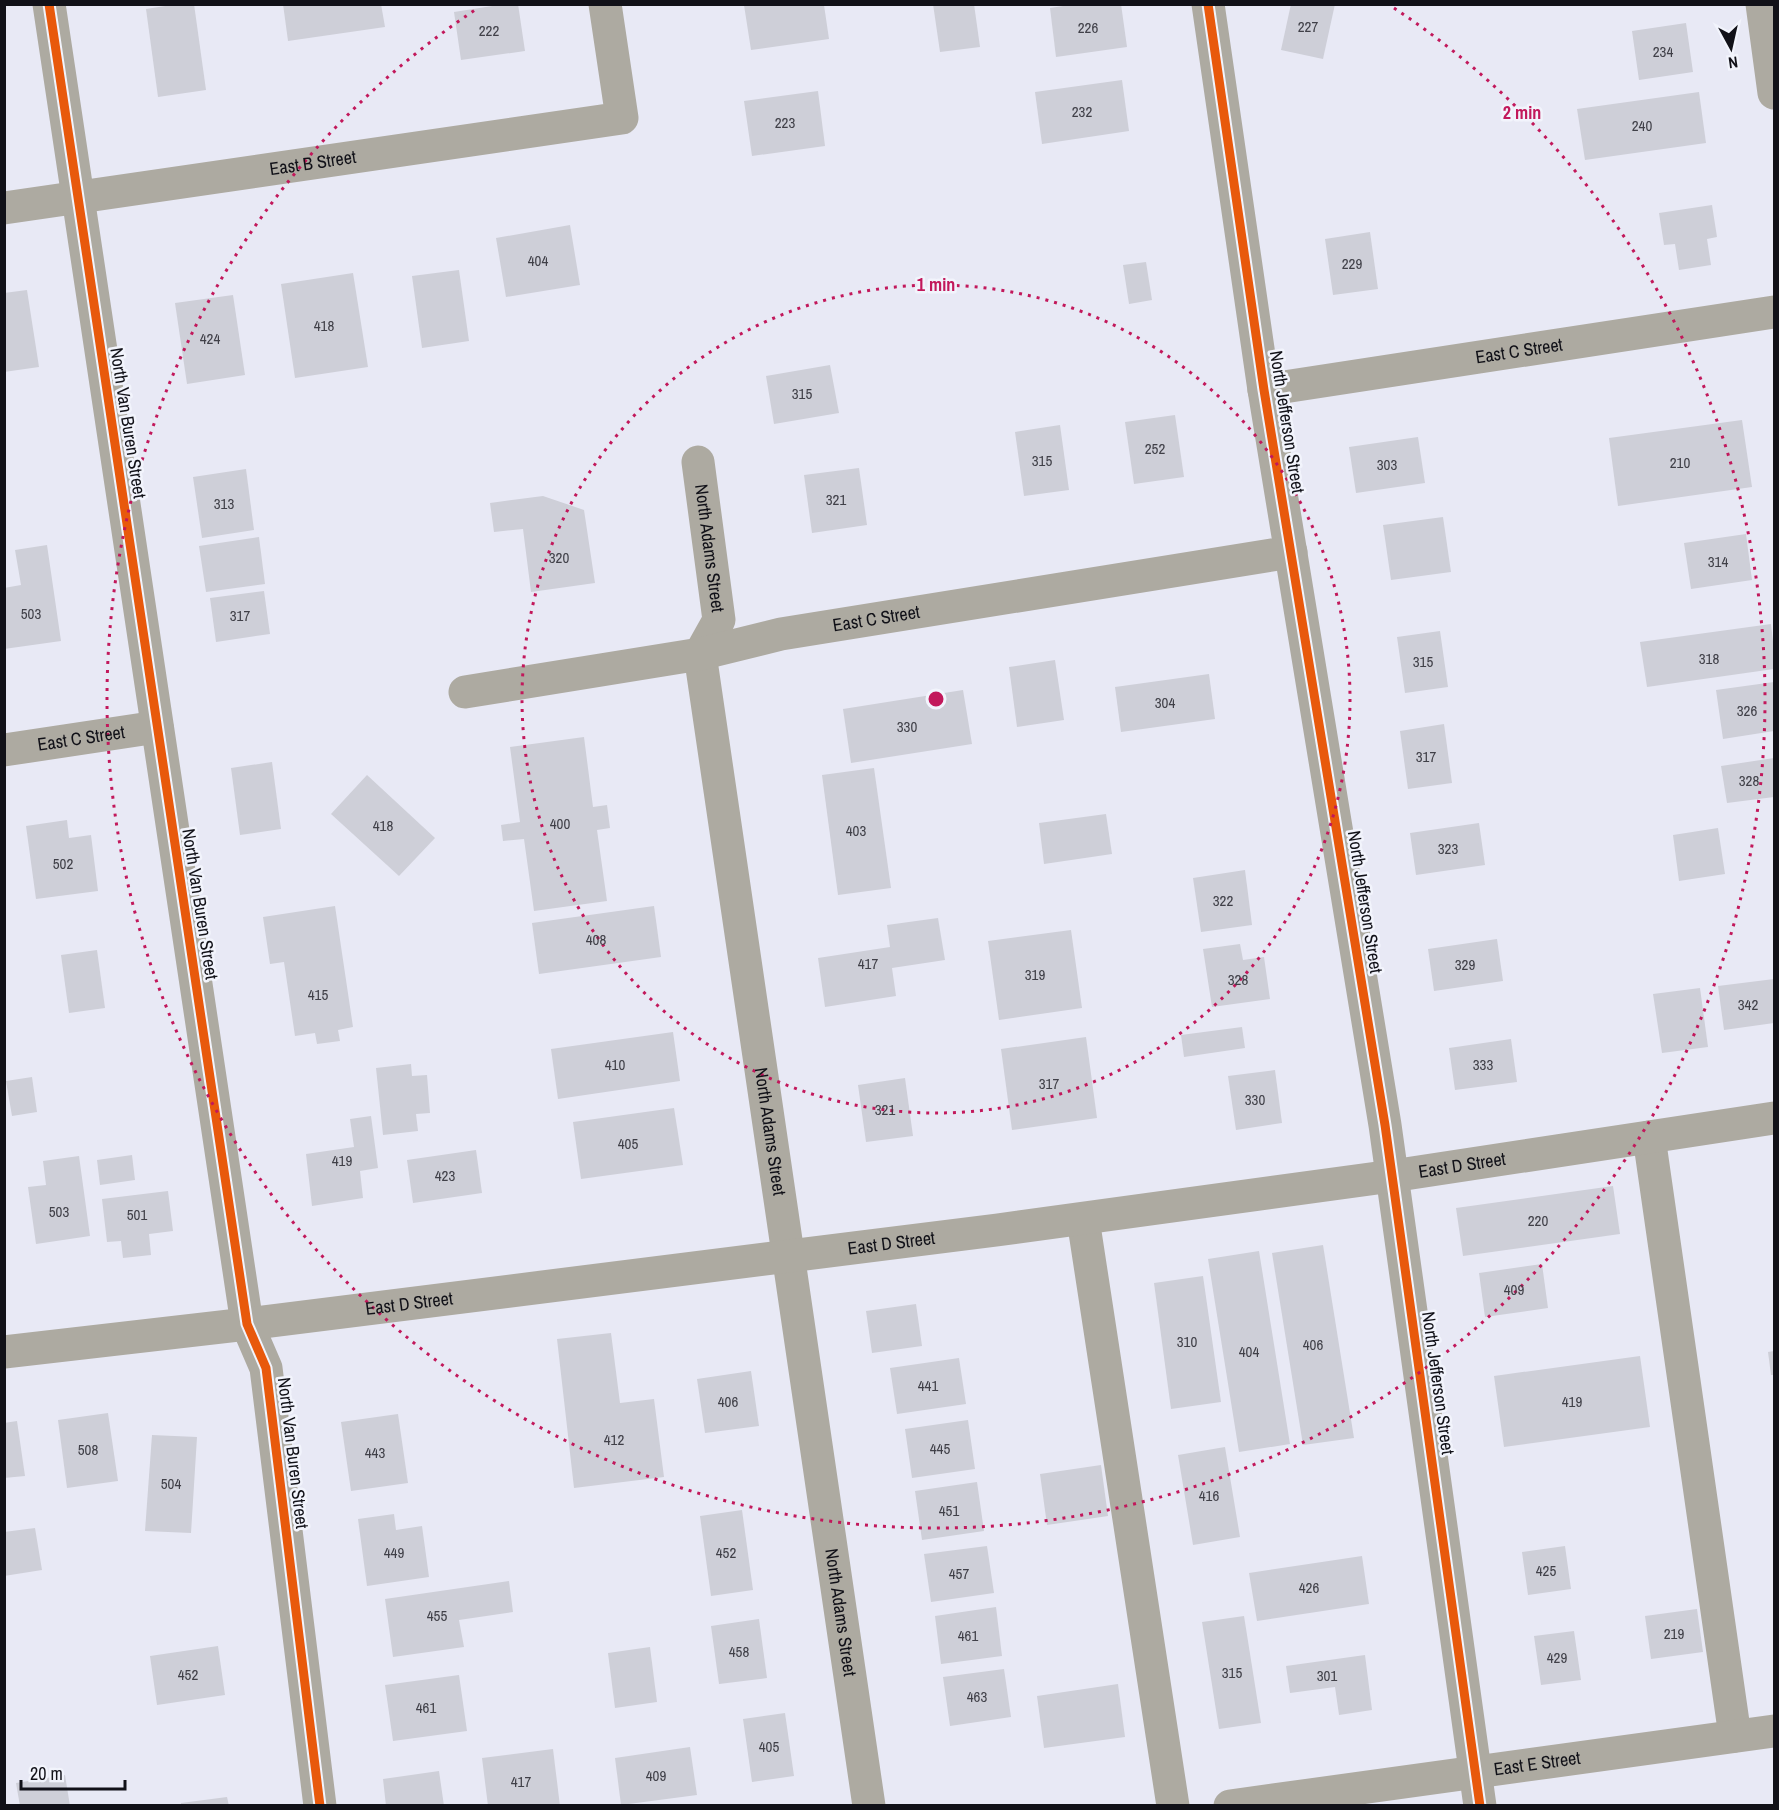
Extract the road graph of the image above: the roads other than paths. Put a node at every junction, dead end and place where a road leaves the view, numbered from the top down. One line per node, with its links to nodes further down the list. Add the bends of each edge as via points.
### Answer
1 (49, 4): 6 (street, North Van Buren Street)
2 (605, 4): 6 (street, East B Street, via 622,118)
3 (1208, 4): 9 (street, North Jefferson Street)
4 (1762, 4): 5 (street)
5 (1774, 93)
6 (78, 197): 7 (street, East B Street); 14 (street, North Van Buren Street)
7 (4, 208)
8 (1774, 312): 9 (street, East C Street)
9 (1264, 390): 11 (street, North Jefferson Street)
10 (698, 462): 12 (street, North Adams Street, via 719,620)
11 (1291, 552): 12 (street, East C Street, via 781,634); 18 (street, North Jefferson Street)
12 (700, 654): 13 (street, East C Street); 20 (street, North Adams Street)
13 (465, 692)
14 (157, 727): 15 (street, East C Street); 21 (street, North Van Buren Street)
15 (4, 750)
16 (1774, 1118): 17 (street, East D Street)
17 (1649, 1137): 18 (street, East D Street); 24 (street)
18 (1392, 1176): 19 (street, East D Street); 25 (street, North Jefferson Street)
19 (1083, 1219): 20 (street, East D Street); 28 (street)
20 (789, 1257): 21 (street, East D Street); 27 (street, North Adams Street)
21 (247, 1324): 22 (street, East D Street); 26 (street, North Van Buren Street, via 266,1368)
22 (4, 1352)
23 (1774, 1731): 24 (street, East E Street)
24 (1735, 1736): 25 (street, East E Street)
25 (1476, 1770): 29 (street, East E Street); 30 (street, North Jefferson Street)
26 (321, 1806)
27 (868, 1806)
28 (1173, 1806)
29 (1230, 1806)
30 (1480, 1806)

